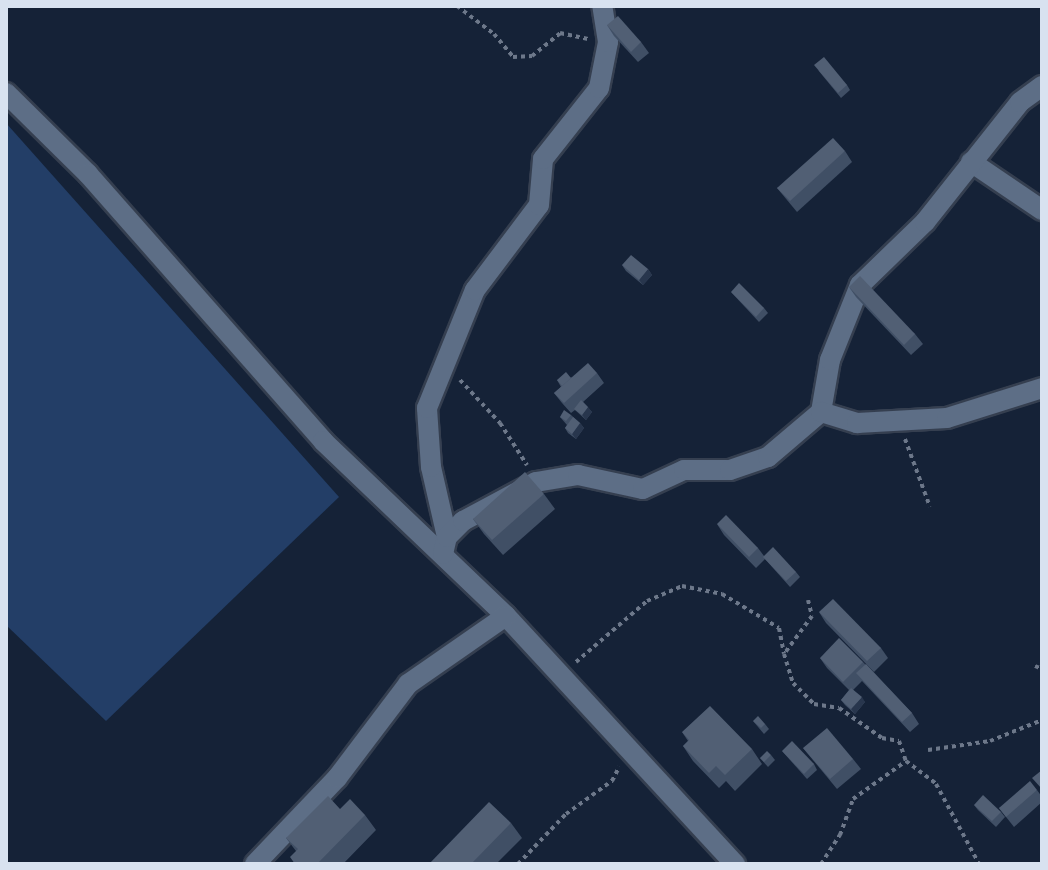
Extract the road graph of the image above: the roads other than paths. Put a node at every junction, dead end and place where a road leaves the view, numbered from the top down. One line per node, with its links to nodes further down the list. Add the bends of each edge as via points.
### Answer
1 (602, 6): 8 (street, via 608,42 599,88 543,159 539,205 475,290 427,408 426,434)
2 (1042, 86): 4 (street, via 1020,102)
3 (6, 93): 8 (street, via 88,174 323,441)
4 (971, 162): 5 (street); 7 (street, via 925,222 860,285 830,360)
5 (1042, 210)
6 (1042, 388): 7 (street, via 947,418 840,421)
7 (821, 412): 8 (street, via 775,452 730,470 684,470 643,489 578,475 536,482 463,521)
8 (445, 545): 9 (street)
9 (506, 616): 10 (street, via 408,684 337,778); 11 (street)
10 (255, 864)
11 (735, 864)

